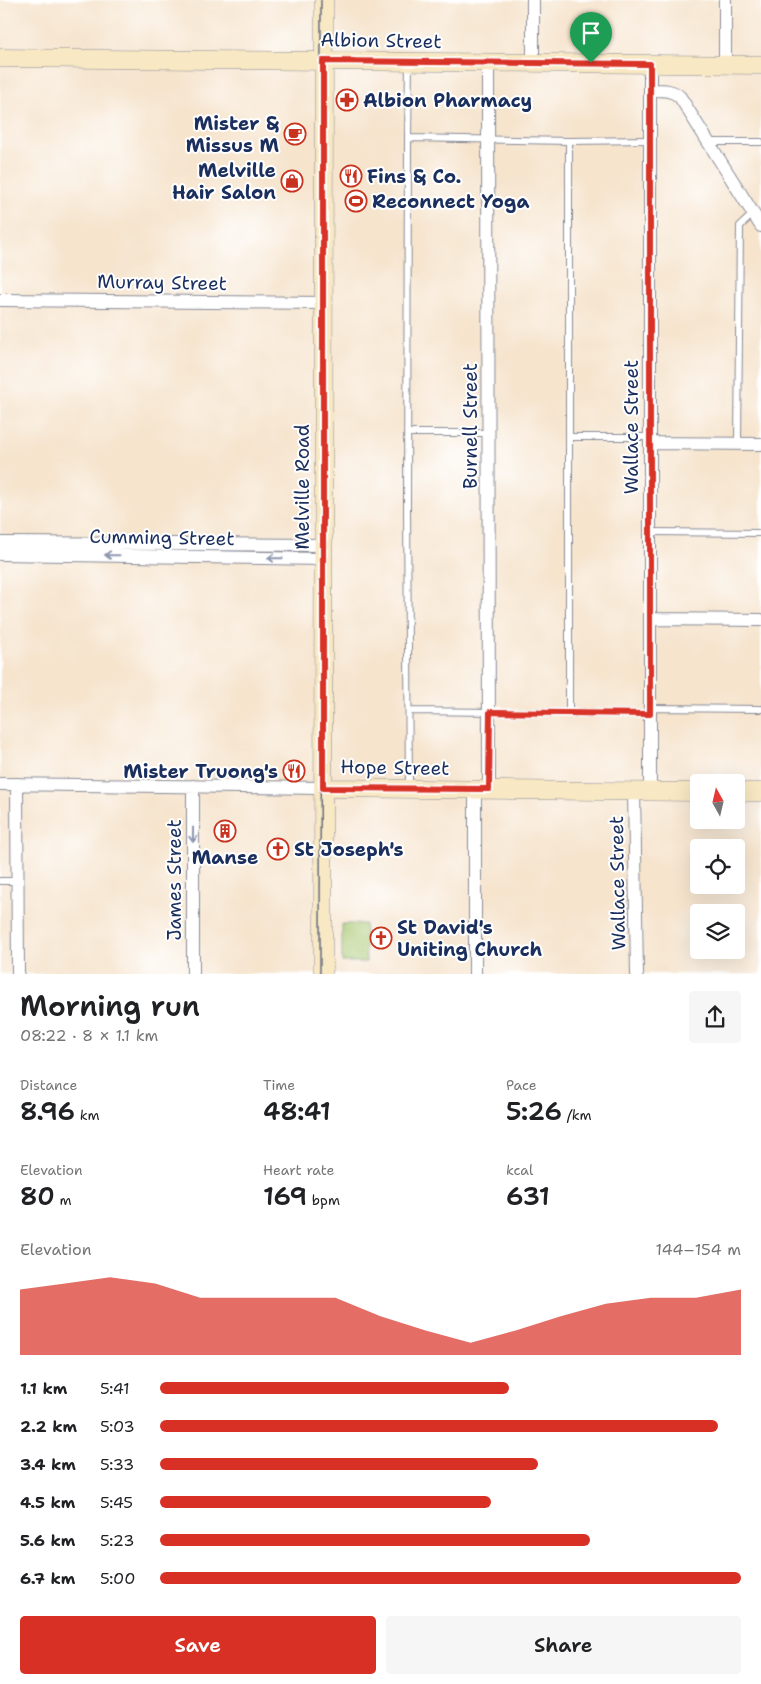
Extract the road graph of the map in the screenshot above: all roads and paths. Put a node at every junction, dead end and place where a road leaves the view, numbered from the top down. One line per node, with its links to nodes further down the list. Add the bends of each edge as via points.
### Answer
1 (324, 0): 5 (street, Melville Road)
2 (533, 0): 8 (street)
3 (725, 0): 10 (street)
4 (0, 58): 5 (street, Albion Street)
5 (323, 61): 6 (street, Albion Street); 22 (street, Melville Road)
6 (408, 62): 7 (street, Albion Street); 13 (lane)
7 (488, 62): 8 (street, Albion Street); 14 (street, Burnell Street)
8 (532, 63): 9 (street, Albion Street)
9 (650, 64): 10 (street, Albion Street); 12 (street, Wallace Street)
10 (725, 65): 11 (street, Albion Street)
11 (761, 65)
12 (650, 90): 15 (street, Wallace Street); 17 (street, via 677,94)
13 (408, 138): 14 (lane); 23 (lane)
14 (488, 140): 16 (lane); 24 (street, Burnell Street)
15 (650, 140): 16 (lane); 26 (street, Wallace Street)
16 (569, 141): 25 (lane)
17 (709, 142): 18 (lane); 19 (street)
18 (761, 142)
19 (754, 214): 20 (street); 27 (lane, via 740,226)
20 (761, 226)
21 (0, 300): 22 (street, Murray Street)
22 (323, 303): 33 (street, Melville Road)
23 (408, 432): 24 (lane); 38 (lane)
24 (489, 433): 40 (street, Burnell Street)
25 (570, 437): 26 (lane); 41 (lane)
26 (650, 440): 27 (street); 29 (street, Wallace Street)
27 (738, 443): 28 (street)
28 (761, 444)
29 (650, 532): 30 (lane); 35 (street, Wallace Street)
30 (761, 533)
31 (0, 543): 32 (street, Cumming Street)
32 (64, 549): 33 (street, Cumming Street); 34 (street, Cumming Street)
33 (323, 552): 45 (street, Melville Road)
34 (0, 554)
35 (651, 619): 36 (street); 39 (street, Wallace Street)
36 (761, 620)
37 (761, 709): 39 (lane)
38 (409, 711): 40 (lane); 46 (lane)
39 (650, 711): 41 (lane); 48 (street, Wallace Street)
40 (490, 712): 41 (lane); 47 (street, Burnell Street)
41 (569, 712)
42 (0, 784): 43 (street, Hope Street)
43 (17, 784): 44 (street, Hope Street); 53 (street)
44 (193, 786): 45 (street, Hope Street); 55 (street, James Street, one-way to 55)
45 (323, 788): 46 (street, Hope Street); 56 (street, Melville Road)
46 (409, 789): 47 (street, Hope Street)
47 (482, 789): 48 (street, Hope Street); 57 (street, Burnell Street)
48 (642, 791): 49 (street, Hope Street); 58 (street, Wallace Street)
49 (690, 792)
50 (745, 792): 51 (street)
51 (761, 792)
52 (0, 881): 53 (lane)
53 (18, 881): 54 (street)
54 (18, 974)
55 (193, 974)
56 (323, 974)
57 (475, 974)
58 (637, 974)

